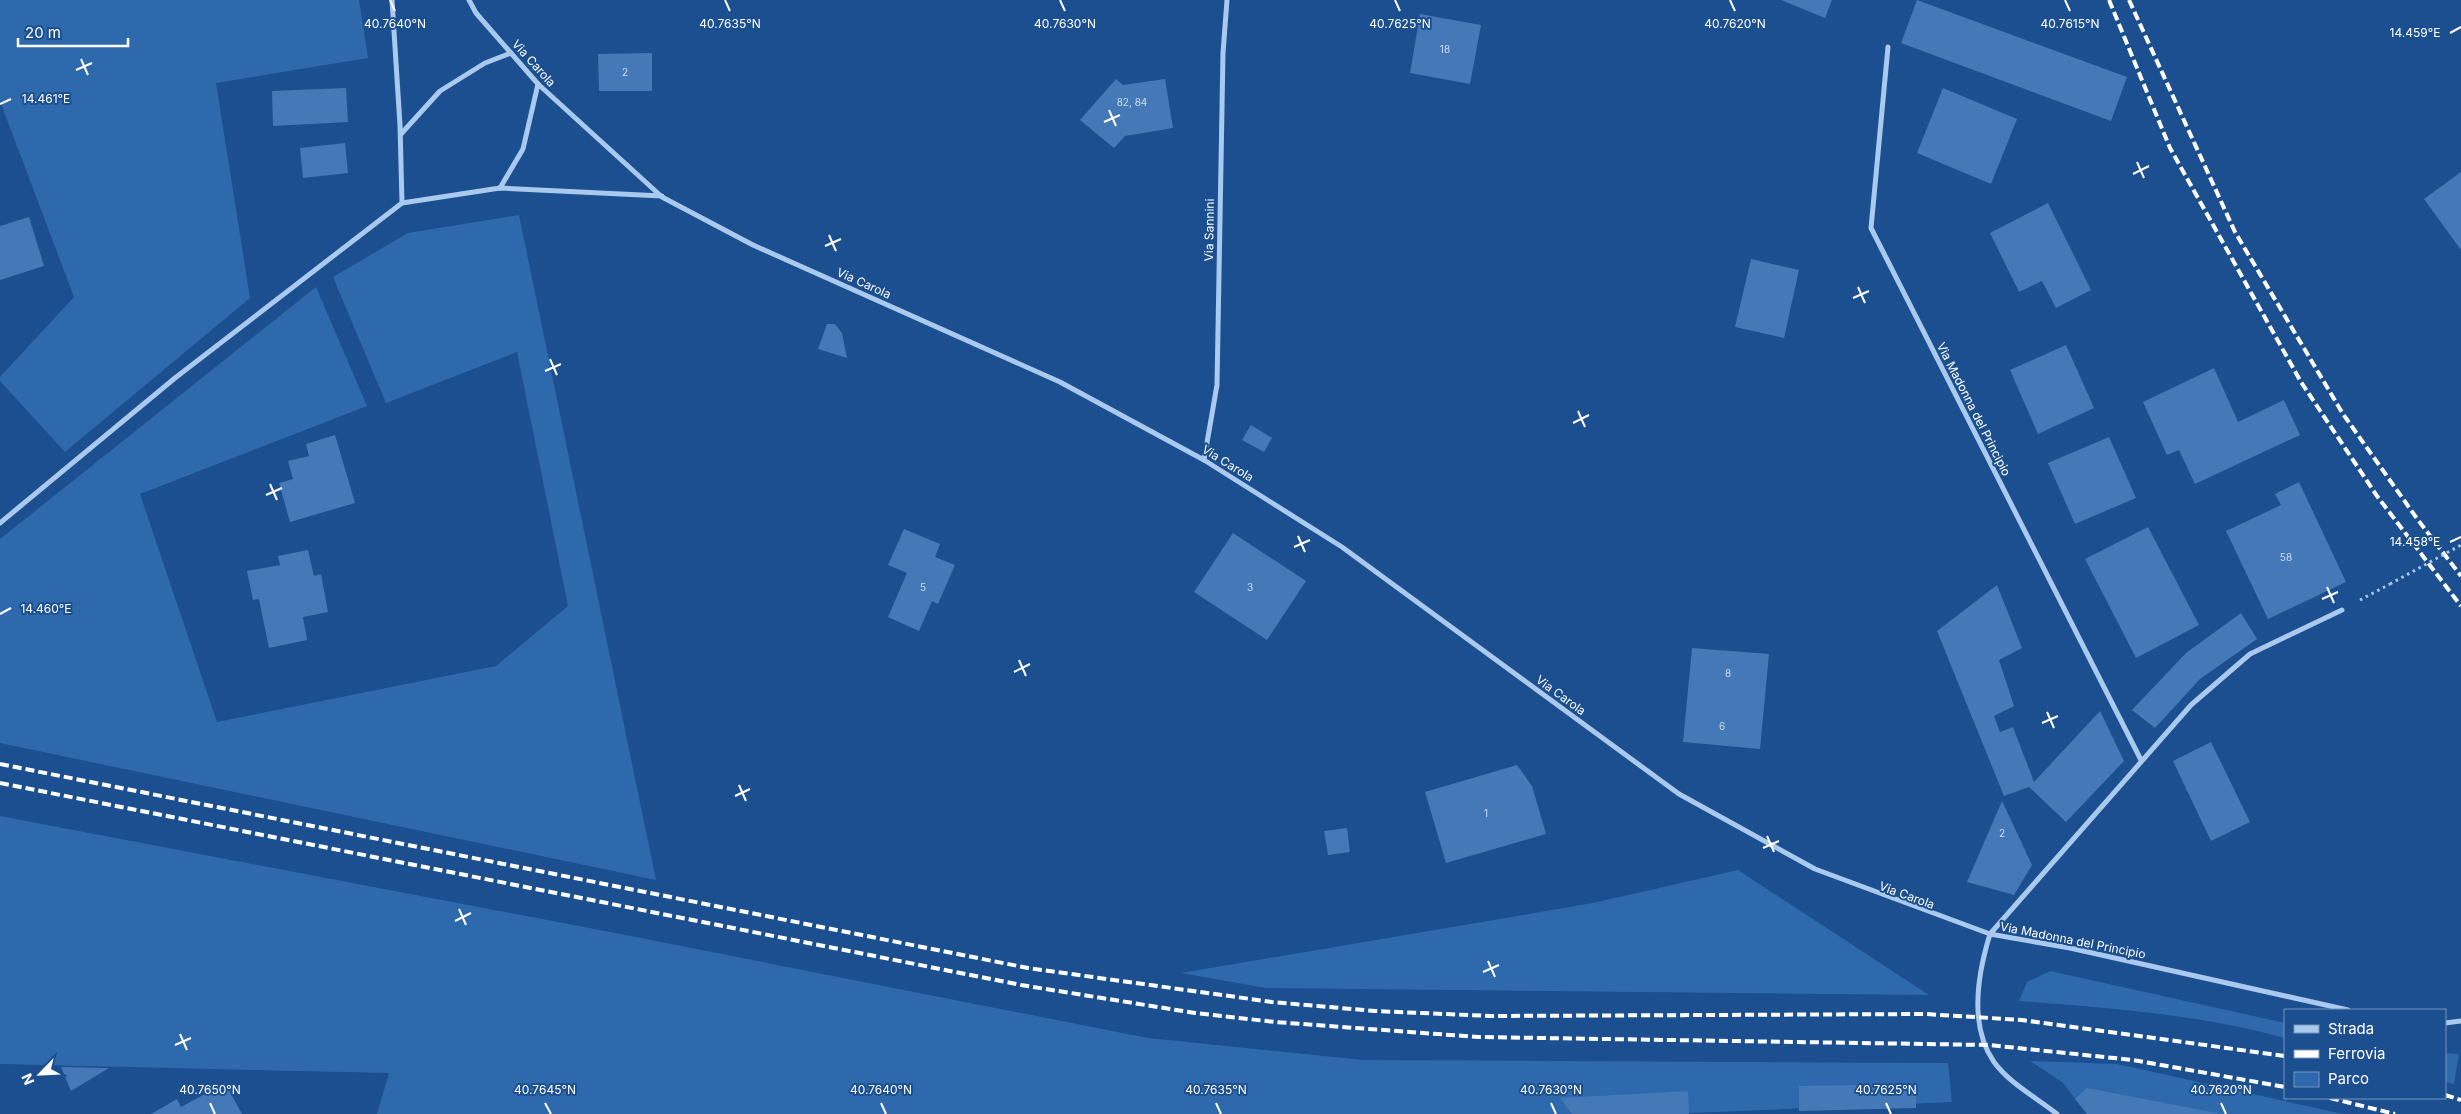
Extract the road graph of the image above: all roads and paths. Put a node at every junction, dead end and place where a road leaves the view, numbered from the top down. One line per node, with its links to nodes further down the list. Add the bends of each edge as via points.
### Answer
1 (392, 0): 7 (street)
2 (469, 0): 5 (street, Via Carola, via 476,13)
3 (1226, 0): 11 (street, Via Sannini, via 1222,63 1217,385)
4 (1888, 47): 15 (street, Via Madonna del Principio, via 1871,228)
5 (511, 53): 6 (street, Via Carola); 7 (street, via 484,63 440,90)
6 (538, 84): 8 (street, via 523,149); 9 (street, Via Carola)
7 (400, 134): 10 (street)
8 (500, 188): 9 (street); 10 (street)
9 (662, 196): 11 (street, Via Carola, via 753,245 1060,382)
10 (402, 203): 12 (street, via 175,378)
11 (1204, 460): 16 (street, Via Carola, via 1342,547 1680,794 1815,869)
12 (0, 523)
13 (2461, 545): 14 (path, bridge)
14 (2342, 610): 15 (street, Via Madonna del Principio, via 2250,654 2190,705)
15 (2141, 760): 16 (street, Via Madonna del Principio)
16 (1990, 934): 17 (street, Via Madonna del Principio, via 2070,948); 20 (street, via 1978,979 1980,1029 1994,1061)
17 (2344, 1009)
18 (2461, 1021): 19 (street)
19 (2446, 1023)
20 (2057, 1114)

